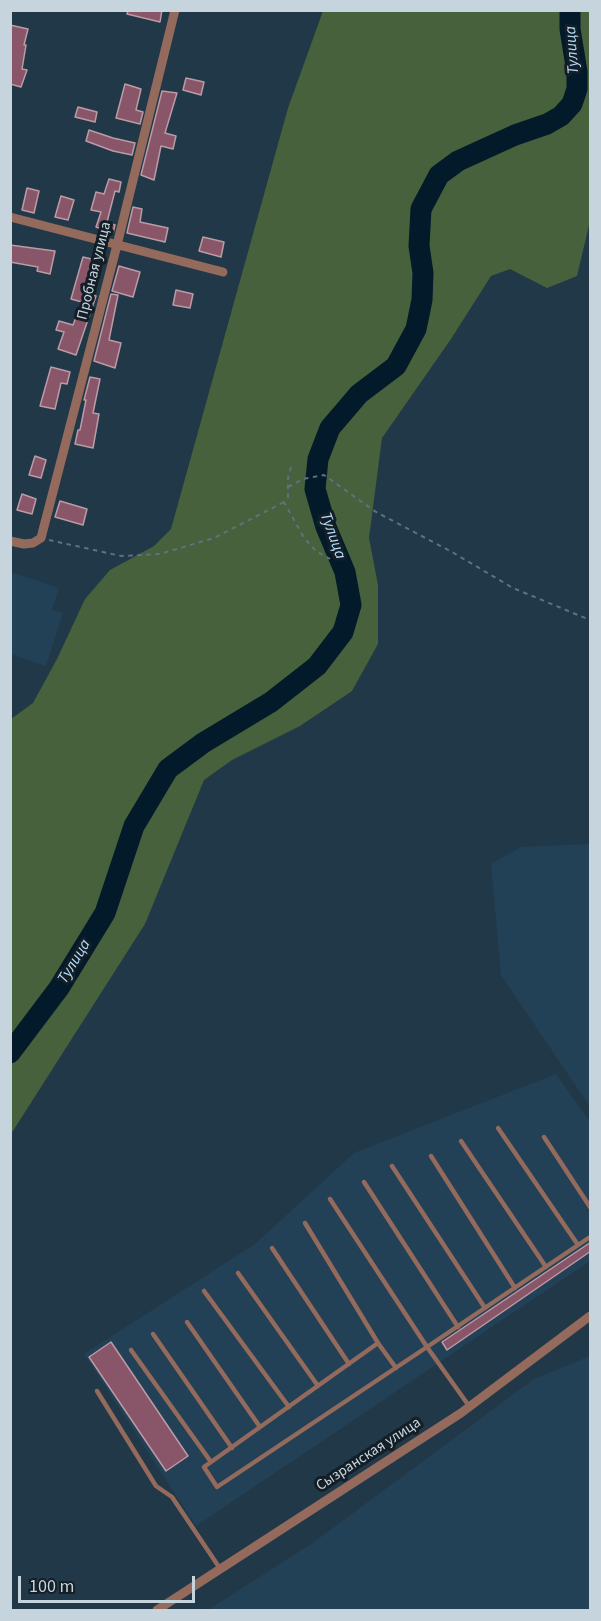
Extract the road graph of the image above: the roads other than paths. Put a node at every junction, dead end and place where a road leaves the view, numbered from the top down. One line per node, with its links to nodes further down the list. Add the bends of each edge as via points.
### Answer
1 (175, 10): 3 (street, Пробная улица)
2 (10, 217): 3 (street)
3 (117, 245): 4 (street); 5 (street, Пробная улица, via 41,538 24,544)
4 (223, 272)
5 (10, 541)
6 (498, 1128): 16 (lane)
7 (544, 1137): 13 (lane)
8 (461, 1141): 18 (lane)
9 (431, 1156): 20 (lane)
10 (392, 1166): 22 (lane)
11 (364, 1182): 25 (lane)
12 (330, 1199): 28 (lane)
13 (591, 1208)
14 (305, 1223): 27 (lane)
15 (591, 1237): 16 (lane)
16 (578, 1245): 18 (lane)
17 (272, 1248): 30 (lane)
18 (546, 1267): 20 (lane)
19 (238, 1273): 32 (lane)
20 (515, 1288): 22 (lane)
21 (204, 1291): 35 (lane)
22 (485, 1308): 25 (lane)
23 (591, 1316): 34 (street, Сызранская улица)
24 (187, 1322): 36 (lane)
25 (458, 1327): 28 (lane)
26 (153, 1334): 37 (lane)
27 (378, 1343): 30 (lane); 31 (lane)
28 (428, 1347): 31 (lane); 34 (lane)
29 (131, 1350): 38 (lane)
30 (349, 1364): 32 (lane)
31 (396, 1368): 38 (lane, via 217,1487 204,1467)
32 (318, 1386): 35 (lane)
33 (97, 1391): 39 (lane, via 156,1486 172,1497)
34 (469, 1406): 39 (street, Сызранская улица)
35 (289, 1407): 36 (lane)
36 (260, 1427): 37 (lane)
37 (232, 1448): 38 (lane)
38 (211, 1462)
39 (221, 1570): 40 (street, Сызранская улица)
40 (157, 1611)

